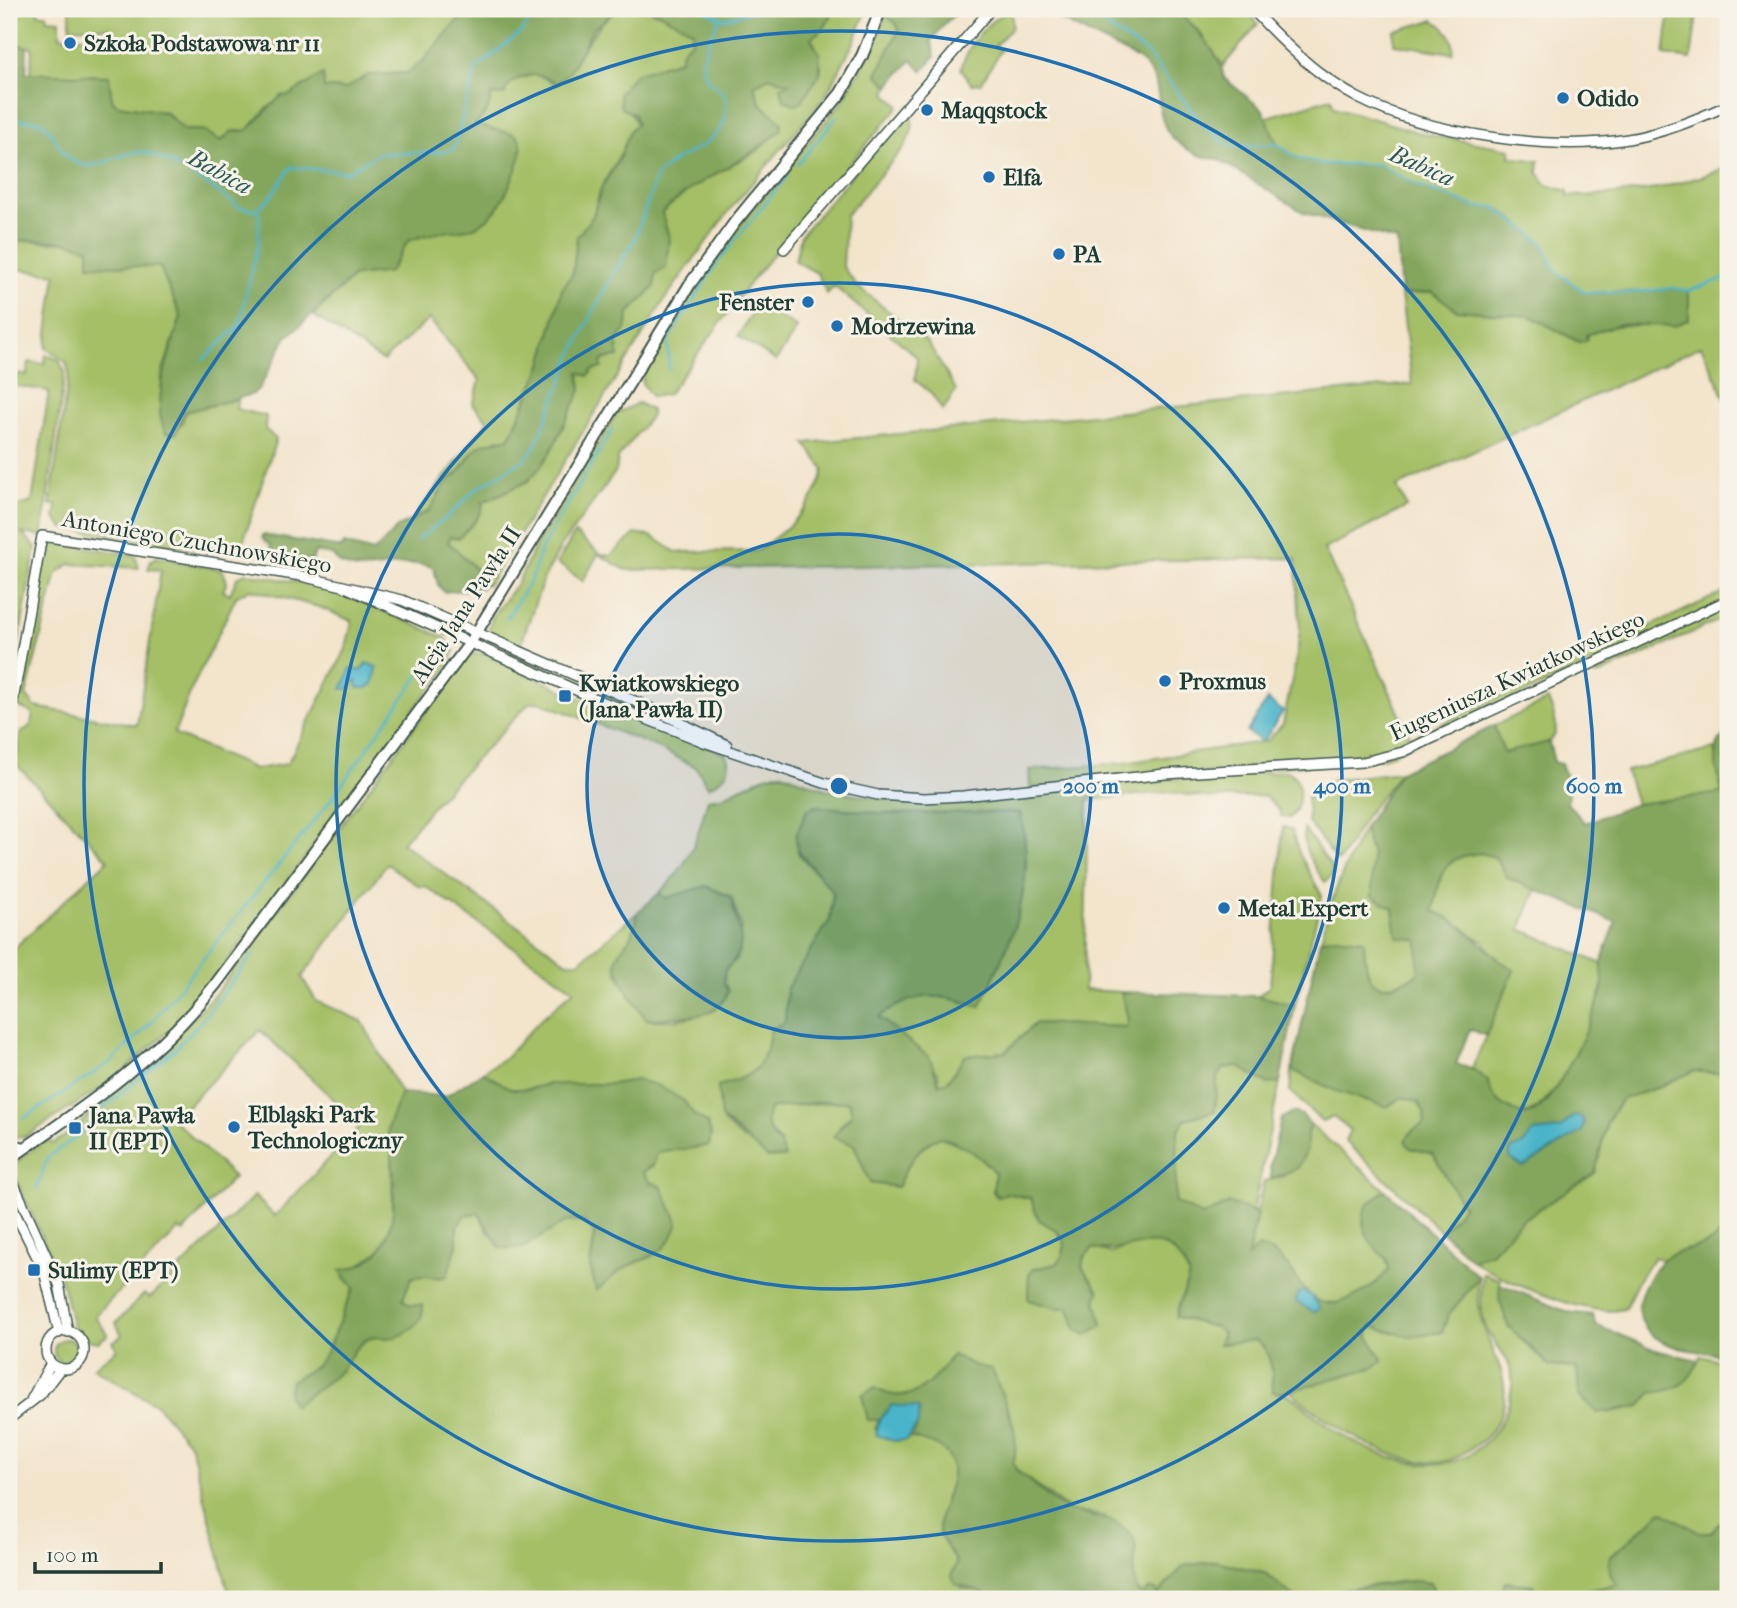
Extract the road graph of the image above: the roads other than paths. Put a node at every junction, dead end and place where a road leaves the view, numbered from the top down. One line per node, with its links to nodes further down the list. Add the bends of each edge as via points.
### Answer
1 (881, 9): 8 (street, Aleja Jana Pawła II, via 862,56 825,115 690,284)
2 (991, 9): 5 (street)
3 (1252, 9): 4 (street, via 1322,75 1355,97 1405,118 1456,131 1594,144 1681,126)
4 (1728, 105)
5 (784, 249)
6 (345, 587): 8 (street, Antoniego Czuchnowskiego, via 402,600); 9 (street, Antoniego Czuchnowskiego); 10 (street, Antoniego Czuchnowskiego, via 301,576 42,536)
7 (1728, 600): 11 (street, Eugeniusza Kwiatkowskiego, via 1403,752 1363,762 1165,774 924,798 845,789)
8 (477, 632): 9 (street, Aleja Jana Pawła II); 11 (street, Eugeniusza Kwiatkowskiego, via 648,707)
9 (470, 643): 11 (street, Eugeniusza Kwiatkowskiego, via 596,699); 13 (street, Aleja Jana Pawła II, via 194,1012 133,1071)
10 (9, 724)
11 (736, 753)
12 (9, 1144): 13 (street)
13 (25, 1148): 14 (street, Aleja Jana Pawła II)
14 (9, 1159)
15 (9, 1173): 17 (street, via 59,1284)
16 (9, 1201): 17 (street, via 44,1271)
17 (63, 1332): 18 (street, via 47,1346); 19 (street, via 82,1343 83,1356 74,1367)
18 (51, 1363): 19 (street); 20 (street)
19 (60, 1369): 20 (street)
20 (31, 1400): 21 (street)
21 (9, 1419)

